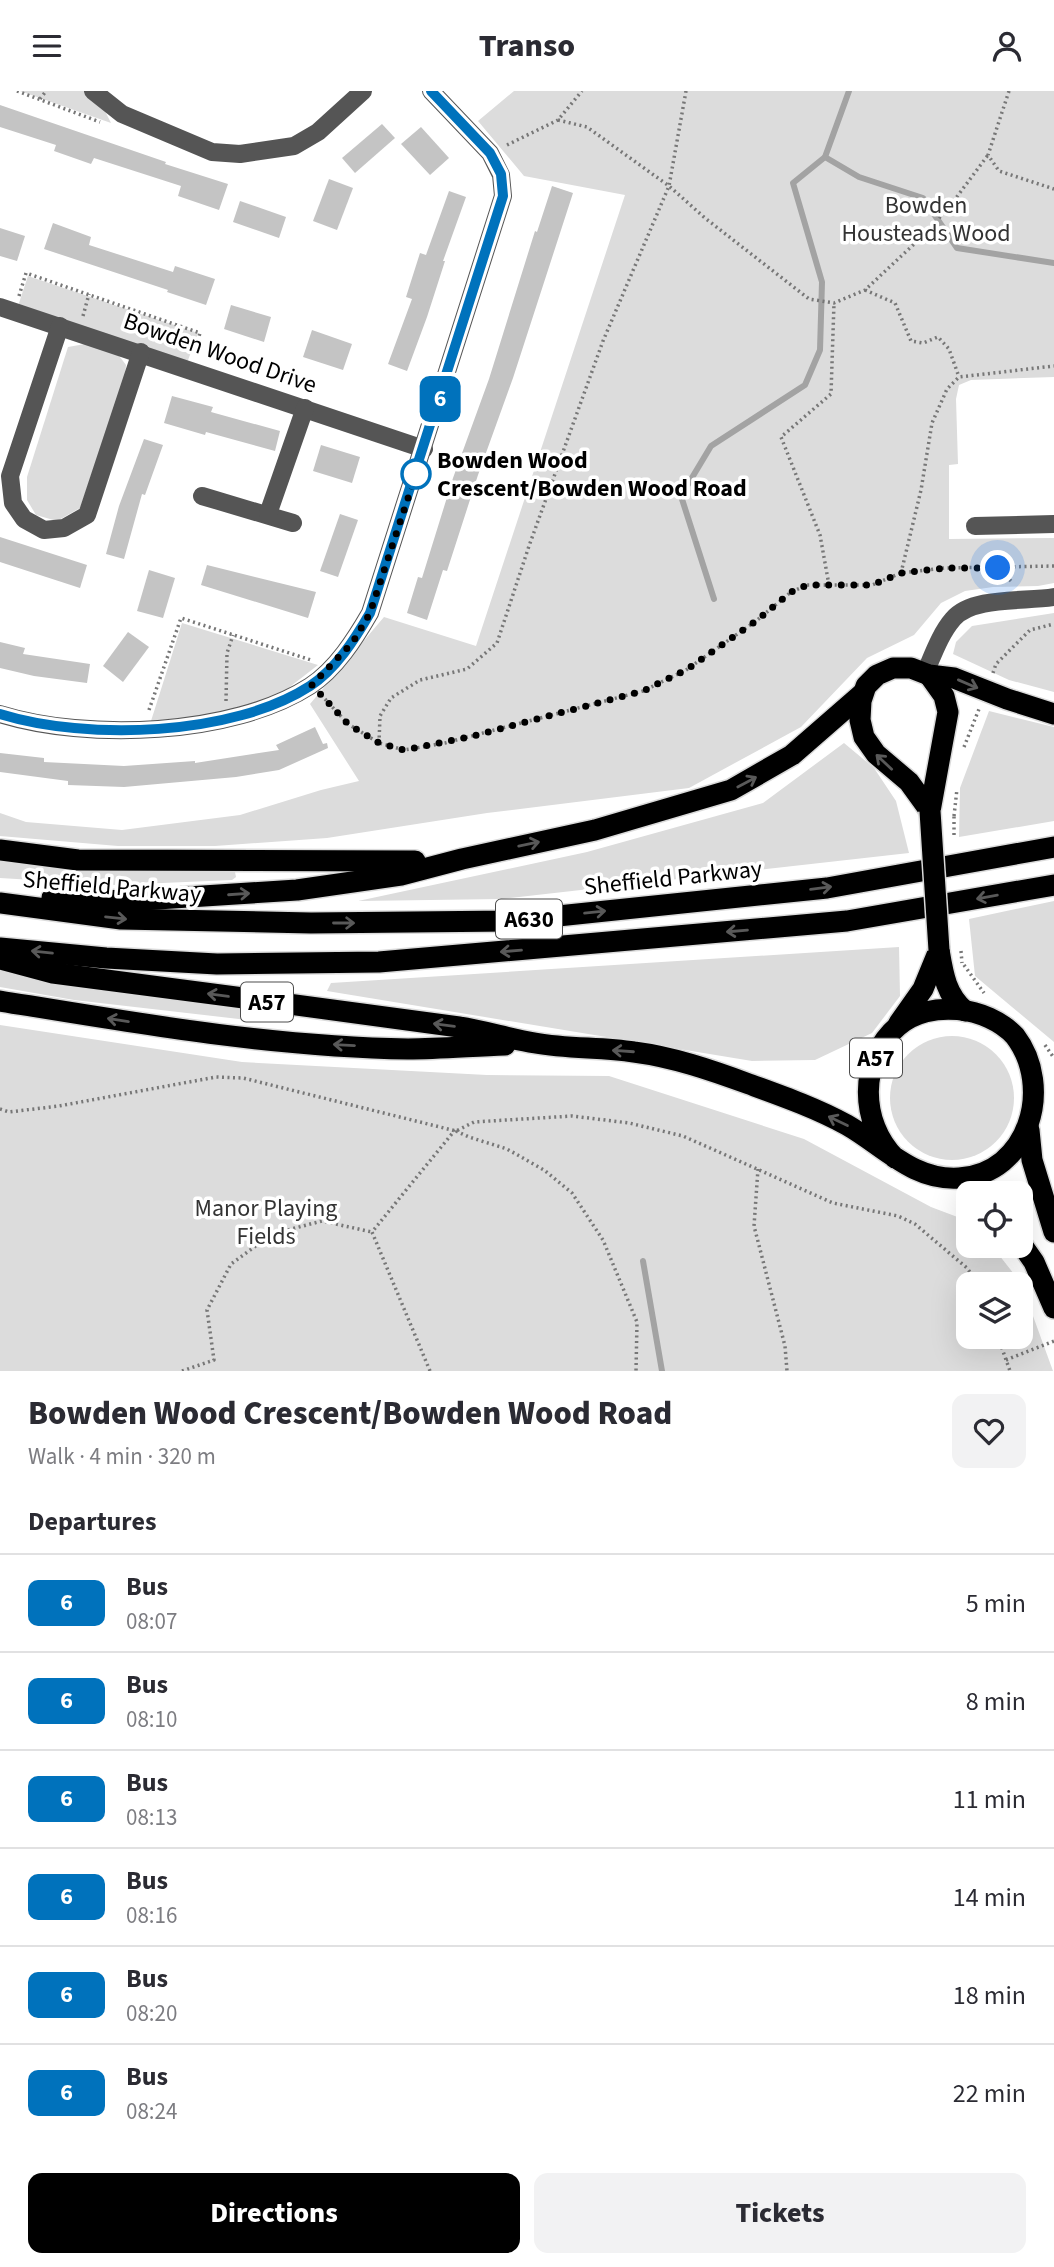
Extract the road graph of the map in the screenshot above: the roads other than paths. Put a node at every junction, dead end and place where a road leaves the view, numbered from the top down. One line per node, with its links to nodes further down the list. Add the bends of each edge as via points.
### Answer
1 (93, 91): 2 (street, via 134,120 212,152 240,154 294,146)
2 (363, 91)
3 (431, 91): 8 (street, via 490,153 501,174 503,196)
4 (7, 309): 5 (street, Bowden Wood Drive)
5 (60, 326): 6 (street, Bowden Wood Drive); 6 (street, via 10,476 13,502 24,519 44,530 64,528 87,515)
6 (141, 352): 7 (street, Bowden Wood Drive)
7 (306, 408): 8 (street, Bowden Wood Drive); 10 (street)
8 (424, 449): 17 (street, via 370,613 353,642 312,685 270,708 187,726 105,731 27,723)
9 (202, 496): 10 (street)
10 (268, 515): 11 (street)
11 (293, 523)
12 (1054, 524): 13 (street)
13 (975, 526)
14 (1054, 597): 15 (street, via 993,602 956,616 944,632)
15 (927, 674): 16 (highway, via 911,667 893,668 877,675); 18 (highway, one-way to 18, via 954,678); 19 (highway, A57, via 944,696 948,712)
16 (862, 694): 19 (highway, one-way to 16, via 909,782 868,746 860,720); 22 (highway, one-way to 16, via 596,830 732,790 792,755)
17 (0, 714)
18 (1054, 714)
19 (930, 811): 27 (highway, A57, bridge)
20 (1054, 847): 25 (highway, Sheffield Parkway / A630, one-way to 20, via 121,919 510,921 827,888)
21 (0, 850): 22 (highway, via 78,860)
22 (462, 859): 24 (highway, one-way to 22, via 126,901 297,890 401,875)
23 (1054, 885): 26 (highway, A630, one-way to 26, via 848,921 379,962 217,964)
24 (0, 895)
25 (0, 903)
26 (0, 948)
27 (939, 950): 30 (highway, A57, via 950,993); 31 (highway, A57, via 923,989)
28 (0, 959): 32 (highway, A57, one-way to 28, via 464,1028 53,973)
29 (0, 1001): 32 (highway, one-way to 29, via 409,1049 296,1042)
30 (965, 1011): 31 (highway, A57, via 937,1011); 34 (highway, A57, via 985,1015 1013,1034 1032,1064)
31 (896, 1028): 36 (highway, A57, via 875,1059 868,1083 876,1132)
32 (535, 1044): 36 (highway, A57, one-way to 32, via 836,1120 700,1066 635,1052)
33 (1054, 1080): 34 (highway)
34 (1037, 1098): 35 (highway, A57)
35 (1029, 1130): 37 (highway, A57, via 1021,1145 996,1167); 39 (highway, A57, via 1032,1160)
36 (895, 1158): 37 (highway, A57, via 931,1177)
37 (947, 1178): 38 (highway, A57)
38 (956, 1184)
39 (1054, 1232)
40 (1031, 1258): 41 (highway)
41 (1054, 1308)

